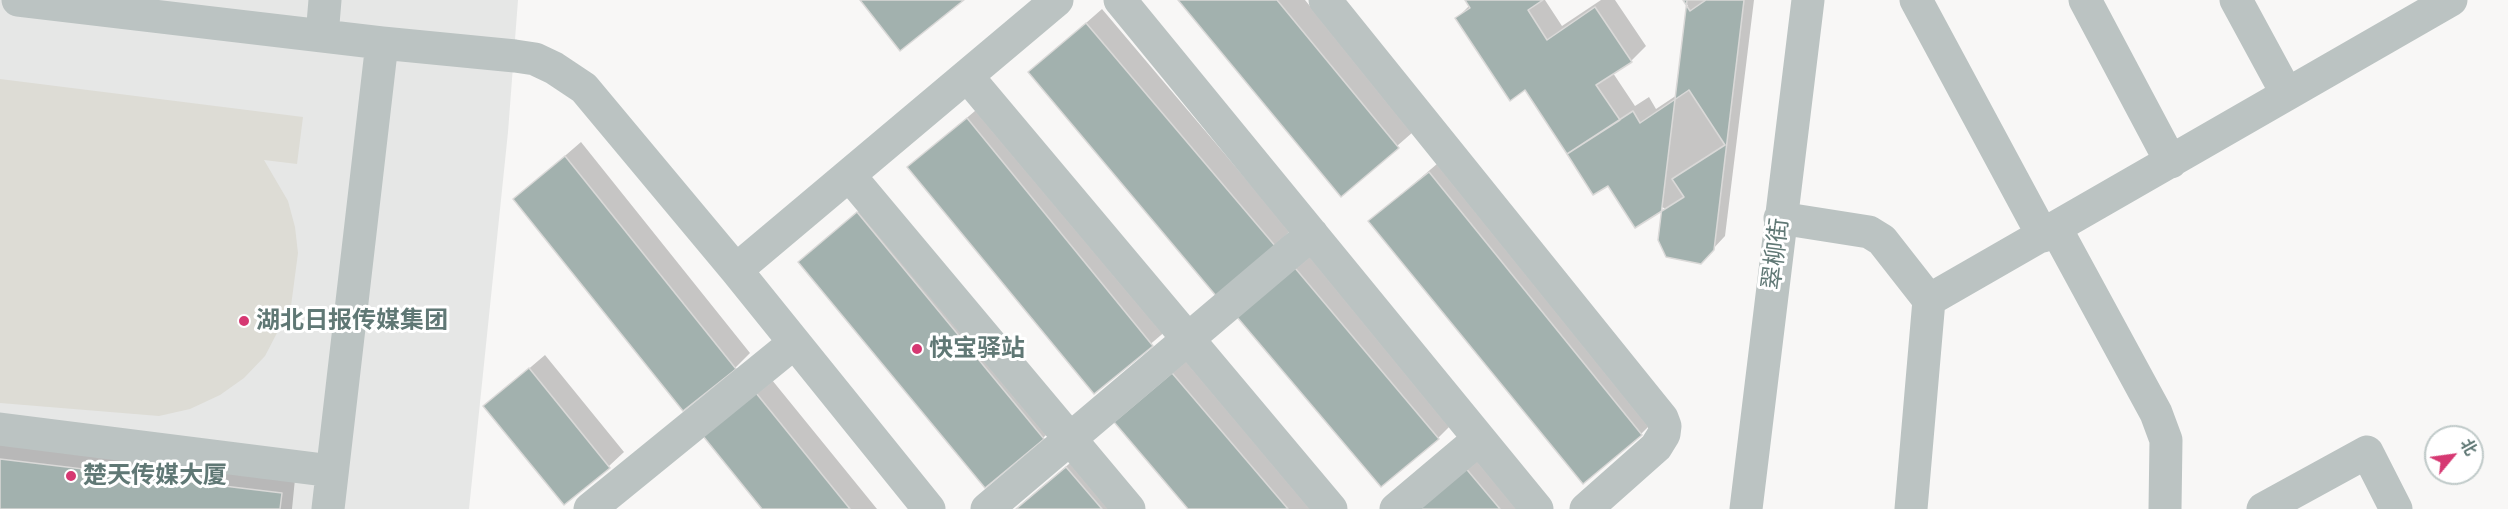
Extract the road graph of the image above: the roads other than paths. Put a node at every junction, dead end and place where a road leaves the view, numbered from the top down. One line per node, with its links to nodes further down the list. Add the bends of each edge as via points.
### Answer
1 (18, 0): 11 (street)
2 (325, 0): 11 (street)
3 (1057, 0): 13 (street)
4 (1120, 0): 19 (street)
5 (1325, 0): 36 (street, via 1662,418 1665,426 1661,442)
6 (1808, 0): 17 (street, 翠柳街)
7 (1916, 0): 18 (street)
8 (2085, 0): 15 (street)
9 (2236, 0): 14 (street)
10 (2438, 3): 14 (street)
11 (322, 36): 12 (street)
12 (382, 43): 20 (street, via 536,59 554,68 584,88); 27 (street)
13 (967, 76): 16 (street); 22 (street)
14 (2287, 94): 15 (street)
15 (2171, 162): 18 (street)
16 (849, 175): 20 (street); 25 (street)
17 (1780, 218): 21 (street, via 1869,232 1882,240); 37 (street, 翠柳街)
18 (2050, 232): 21 (street); 39 (street, via 2156,413 2166,440)
19 (1312, 234): 22 (street); 26 (street)
20 (736, 270): 23 (street)
21 (1929, 300): 38 (street)
22 (1188, 339): 25 (street); 33 (street)
23 (794, 343): 29 (street); 30 (street)
24 (0, 429): 27 (street)
25 (1071, 438): 31 (street); 32 (street)
26 (1479, 439): 34 (street); 35 (street)
27 (332, 471): 28 (street)
28 (328, 509)
29 (590, 509)
30 (928, 509)
31 (987, 509)
32 (1130, 509)
33 (1331, 509)
34 (1396, 509)
35 (1537, 509)
36 (1586, 509)
37 (1746, 509)
38 (1911, 509)
39 (2165, 509)
40 (2263, 509): 41 (street, via 2367,452)
41 (2396, 509)

